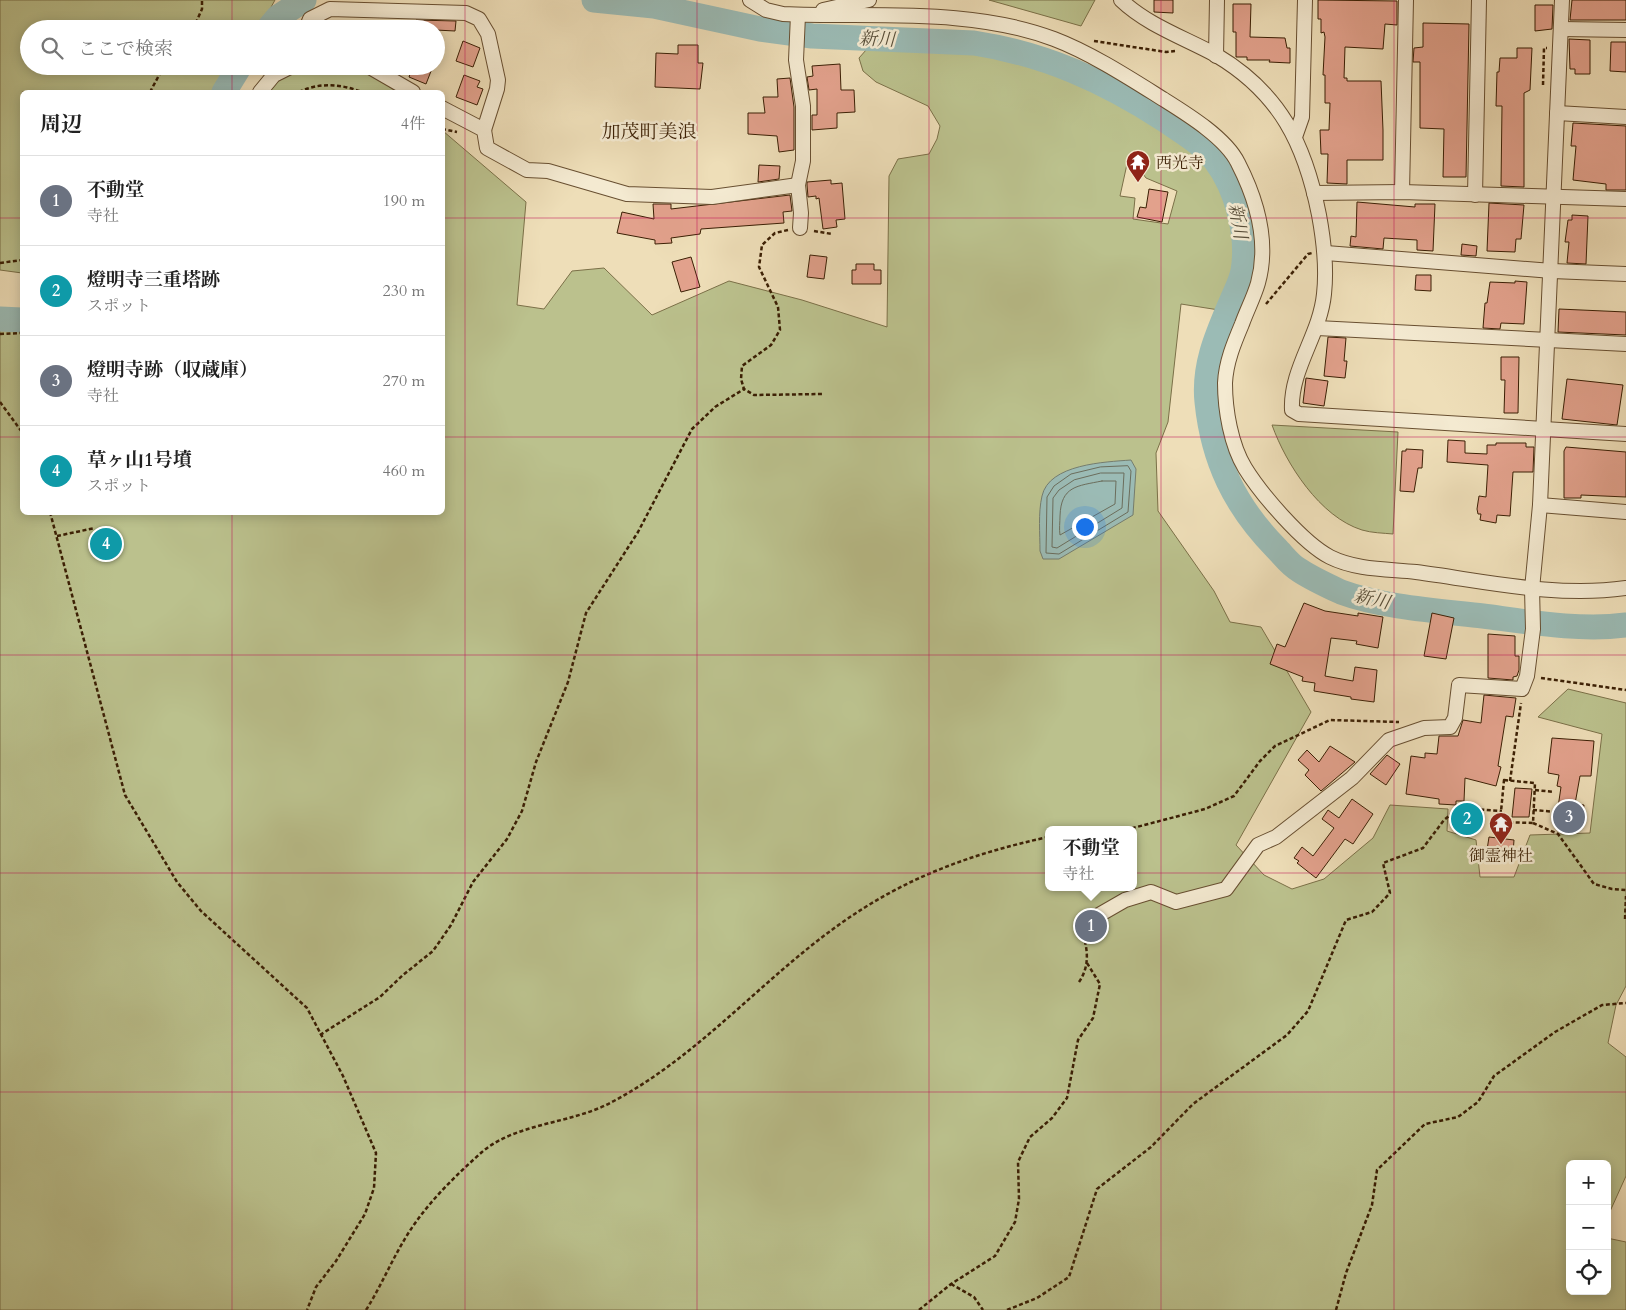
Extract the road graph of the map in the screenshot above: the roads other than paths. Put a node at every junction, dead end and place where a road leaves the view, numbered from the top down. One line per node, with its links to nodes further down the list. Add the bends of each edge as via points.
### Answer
1 (750, 0): 10 (street, via 766,10)
2 (869, 0): 9 (street, via 827,8)
3 (1121, 0): 14 (street)
4 (1218, 0): 14 (street)
5 (1305, 0): 23 (street, via 1302,117)
6 (1406, 0): 25 (street)
7 (1479, 0): 27 (street)
8 (1562, 0): 12 (street)
9 (814, 14): 10 (street); 42 (street, via 973,20 1054,39 1126,76 1201,123 1237,160 1260,221 1263,256 1258,284 1227,362 1225,385 1235,446 1245,468 1308,543 1332,558 1368,568)
10 (798, 17): 24 (street, via 796,60 803,106)
11 (310, 20): 22 (street, via 330,10 466,13 480,19 488,34 498,80)
12 (1561, 29): 13 (street); 20 (street)
13 (1626, 30)
14 (1216, 56): 23 (street, via 1262,89 1280,110)
15 (274, 75): 17 (street)
16 (384, 75): 18 (street)
17 (262, 90)
18 (410, 90)
19 (445, 110): 22 (street)
20 (1556, 113): 21 (street); 28 (street)
21 (1626, 117)
22 (484, 130): 24 (street, via 487,148 527,170 548,171 627,194 712,197)
23 (1295, 137): 26 (street)
24 (798, 185): 30 (street)
25 (1402, 192): 26 (street); 27 (street)
26 (1314, 193): 31 (street)
27 (1476, 195): 28 (street)
28 (1555, 198): 29 (street); 32 (street)
29 (1626, 199)
30 (800, 228)
31 (1326, 253): 32 (street); 34 (street, via 1324,295)
32 (1552, 271): 33 (street); 35 (street)
33 (1626, 274)
34 (1317, 328): 35 (street); 37 (street, via 1291,395 1292,410 1299,414)
35 (1548, 339): 36 (street); 37 (street)
36 (1626, 344)
37 (1544, 429): 38 (street); 39 (street)
38 (1626, 434)
39 (1540, 504): 40 (street); 42 (street)
40 (1626, 512)
41 (1626, 588): 42 (street, via 1609,591)
42 (1532, 589): 43 (street, via 1533,629 1525,683 1459,685 1455,718 1450,727 1424,728 1389,740 1352,778 1276,837 1258,845 1226,889 1176,902 1151,892 1125,900)
43 (1085, 923)

